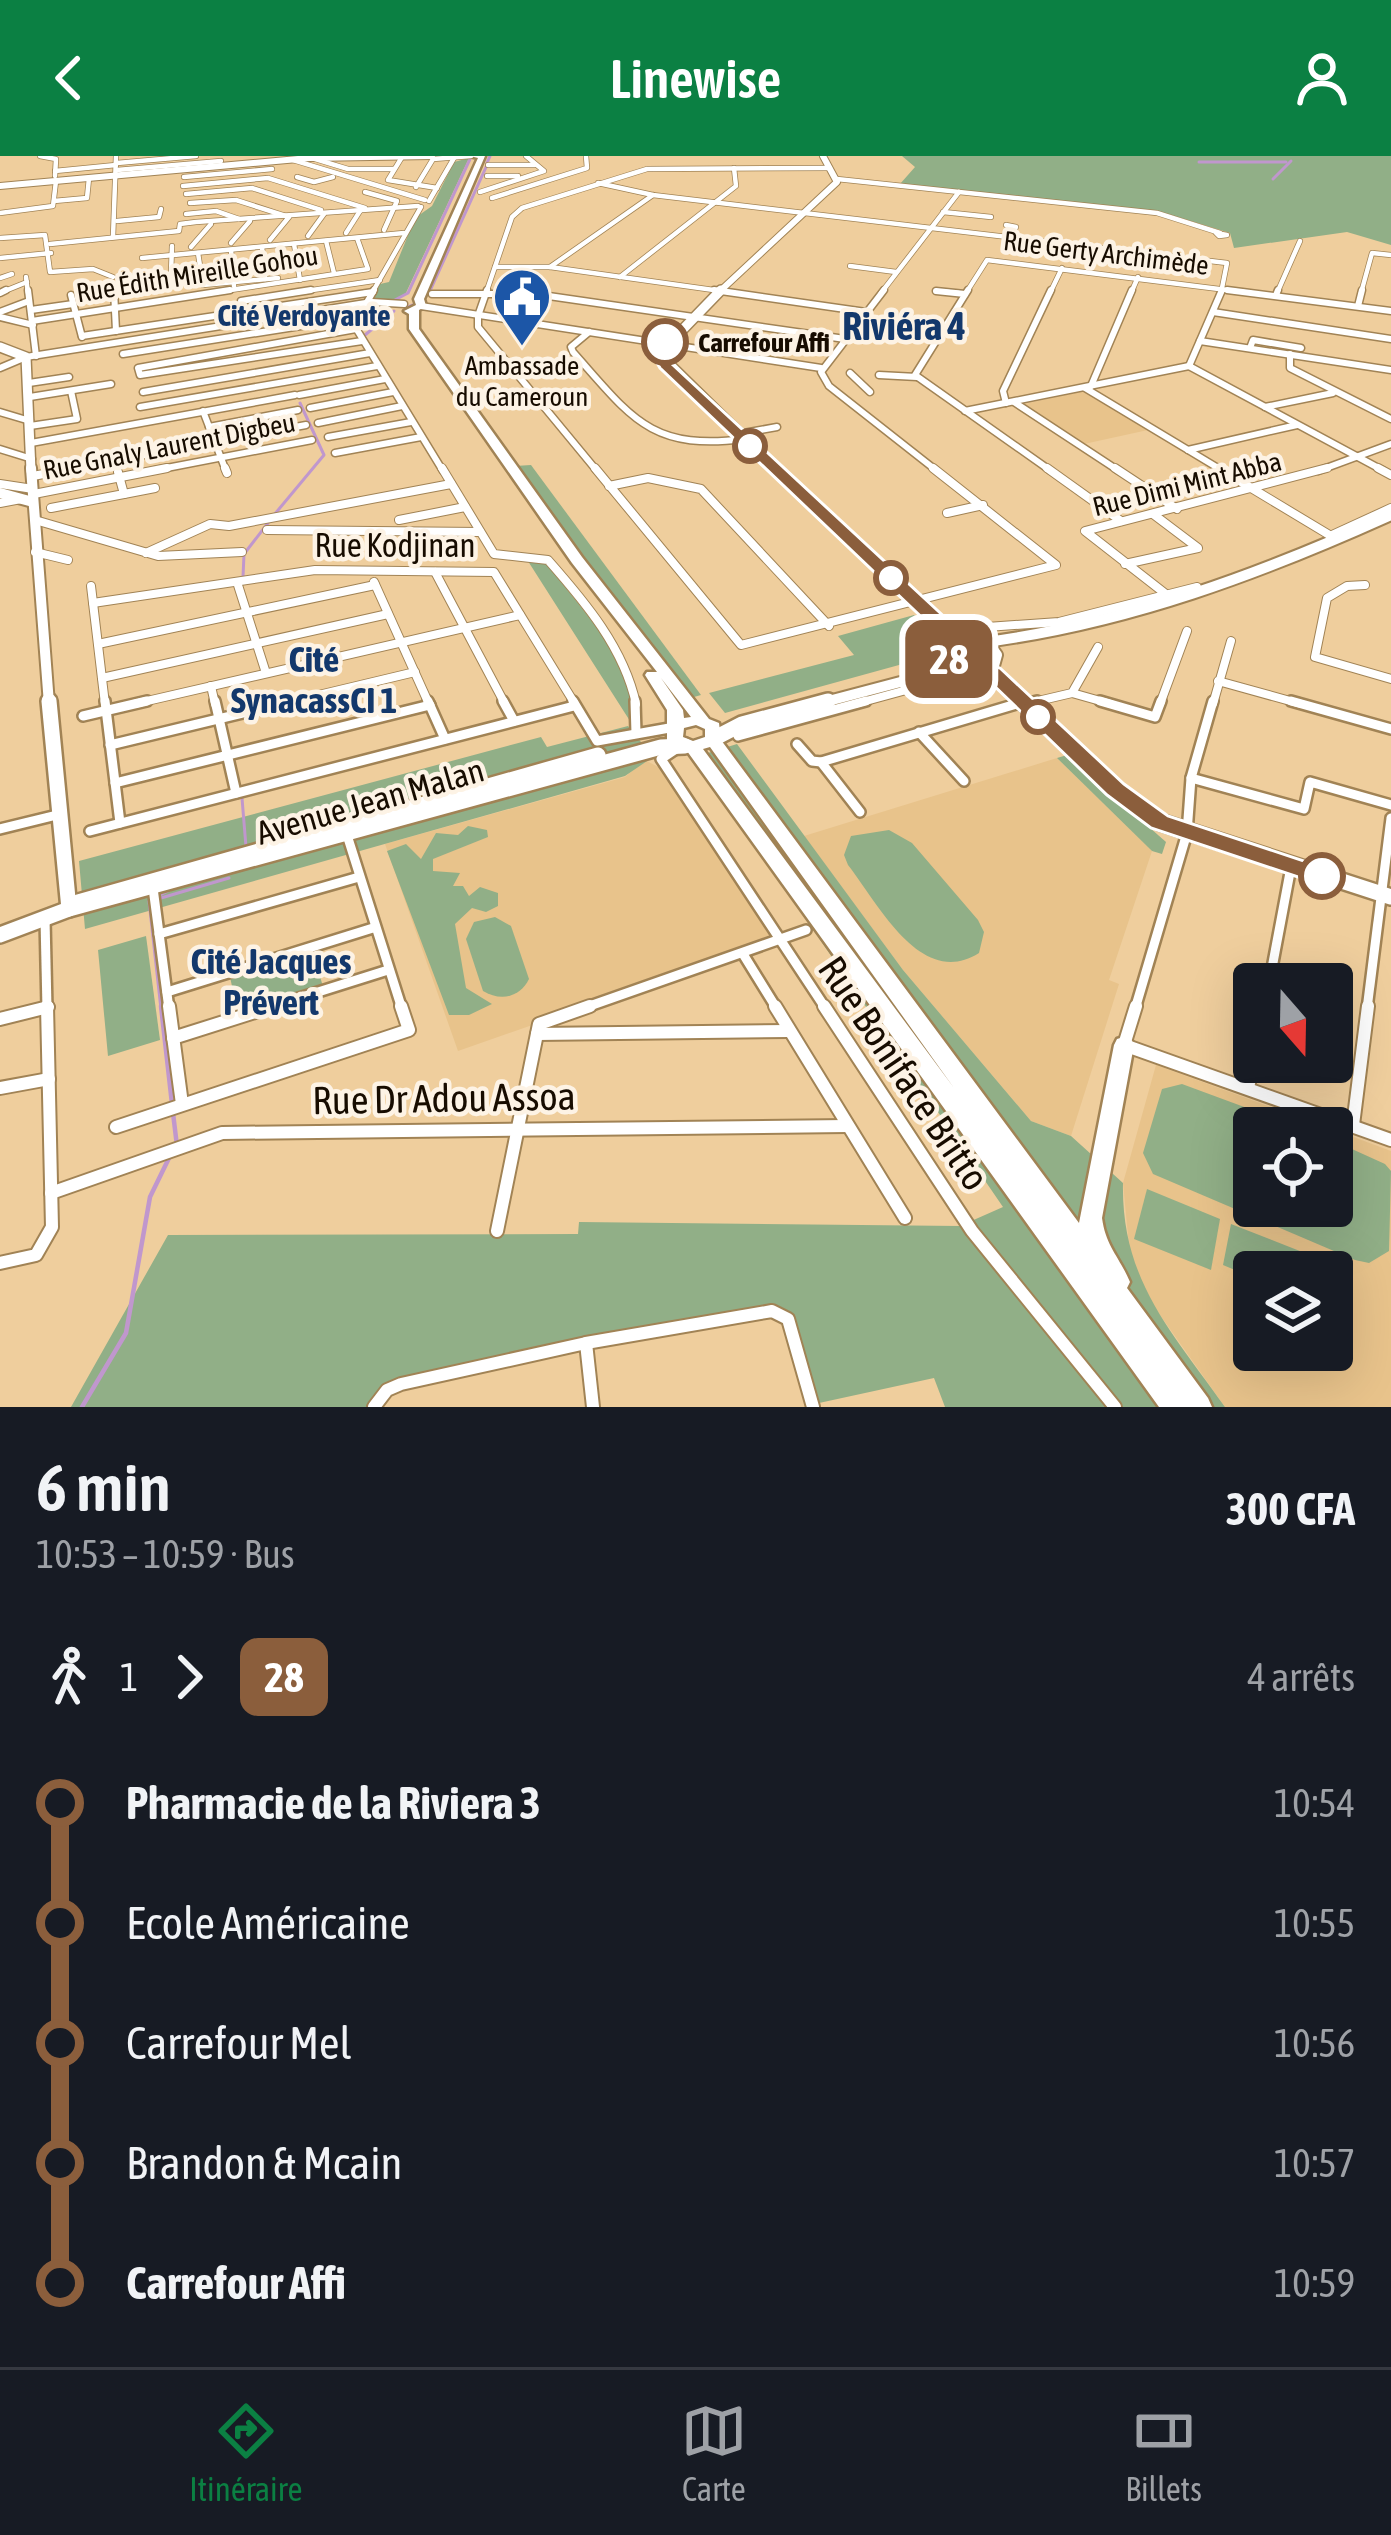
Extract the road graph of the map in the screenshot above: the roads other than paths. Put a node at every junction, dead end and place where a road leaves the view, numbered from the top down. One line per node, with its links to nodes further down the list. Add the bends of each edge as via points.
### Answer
1 (40, 156): 9 (street)
2 (100, 156): 22 (street)
3 (195, 156): 10 (street)
4 (412, 156): 5 (main road); 12 (main road)
5 (428, 156)
6 (526, 156): 21 (street)
7 (586, 156): 49 (street, via 590,167)
8 (823, 156): 26 (main road)
9 (54, 157): 29 (street)
10 (168, 157): 13 (street)
11 (319, 157): 12 (main road); 14 (main road); 28 (street, via 348,169)
12 (402, 157): 28 (street)
13 (141, 158): 23 (street)
14 (292, 158): 19 (main road); 24 (street)
15 (454, 158): 16 (street); 42 (street, via 433,159); 43 (street)
16 (477, 158): 21 (street); 126 (highway)
17 (248, 160): 19 (main road); 20 (main road)
18 (73, 161): 27 (street)
19 (268, 162): 20 (street)
20 (222, 164): 23 (main road); 34 (street)
21 (535, 165): 33 (street, via 544,172)
22 (100, 166): 23 (street); 27 (street)
23 (117, 166): 36 (main road); 65 (street)
24 (310, 167): 30 (street); 31 (street)
25 (734, 168): 26 (street); 39 (street, via 646,169); 53 (street, via 737,184)
26 (830, 168): 37 (main road)
27 (72, 169): 29 (street)
28 (394, 169): 42 (street, via 388,180)
29 (56, 171): 38 (street)
30 (286, 174)
31 (338, 176): 35 (street); 52 (street)
32 (487, 176): 33 (street)
33 (528, 176): 45 (street)
34 (184, 177)
35 (297, 177)
36 (88, 178): 38 (main road); 50 (street, via 87,198)
37 (837, 179): 46 (street); 61 (main road)
38 (55, 181): 40 (main road); 50 (street)
39 (598, 182): 48 (street); 95 (street, via 516,212)
40 (0, 186)
41 (184, 186): 56 (street, via 268,178)
42 (416, 187): 43 (street)
43 (436, 188): 52 (street)
44 (364, 192): 54 (street)
45 (480, 192)
46 (959, 192): 58 (street); 93 (street, via 1157,213 1217,235)
47 (186, 194): 60 (street, via 252,188)
48 (653, 195): 53 (street); 96 (street)
49 (492, 198)
50 (54, 201): 59 (street)
51 (190, 203): 63 (street, via 236,200)
52 (423, 203): 54 (street); 72 (street)
53 (715, 203): 61 (street); 105 (street)
54 (397, 208): 56 (street); 70 (street)
55 (161, 209): 65 (street, via 159,217)
56 (371, 210): 57 (street)
57 (360, 211): 60 (street); 71 (street)
58 (944, 212): 64 (street); 69 (street)
59 (0, 213)
60 (327, 213): 63 (street); 73 (street)
61 (802, 213): 69 (street); 114 (main road)
62 (186, 214): 66 (street, via 216,211)
63 (289, 217): 66 (street); 78 (street)
64 (992, 218)
65 (117, 221): 74 (street)
66 (248, 221): 67 (street); 85 (street)
67 (212, 224): 74 (street); 84 (street)
68 (1006, 225): 77 (street, via 1016,228)
69 (930, 228): 77 (street); 100 (street)
70 (384, 230)
71 (346, 233)
72 (404, 233): 76 (street); 97 (street)
73 (308, 236)
74 (113, 237): 81 (street)
75 (0, 238): 81 (street, via 42,235)
76 (357, 238): 79 (street); 99 (street)
77 (1011, 238): 93 (street)
78 (270, 240)
79 (326, 241): 82 (street); 102 (street)
80 (1300, 241): 121 (street)
81 (50, 244): 87 (street)
82 (294, 244): 86 (street); 108 (street)
83 (172, 246): 89 (street)
84 (191, 247)
85 (231, 247): 86 (street); 88 (street); 112 (street)
86 (262, 247): 110 (street)
87 (51, 253): 91 (street); 104 (street, via 50,272 93,269)
88 (198, 253): 89 (street); 109 (street)
89 (172, 255): 92 (street); 101 (street)
90 (1391, 255): 127 (street, via 1372,254)
91 (0, 258)
92 (142, 258)
93 (1213, 261): 113 (street, via 1227,264)
94 (850, 266): 100 (street)
95 (495, 267): 96 (street); 118 (street)
96 (550, 267): 105 (street)
97 (387, 268): 99 (street); 111 (street)
98 (1062, 268): 106 (street, Rue Gerty Archimède); 120 (street, Rue Gerty Archimède, via 988,260); 191 (street, via 1003,391)
99 (368, 269): 102 (street); 108 (street, Rue Édith Mireille Gohou)
100 (896, 272): 131 (street)
101 (171, 273)
102 (334, 273): 108 (street)
103 (12, 274): 107 (street)
104 (113, 277)
105 (620, 277): 114 (street)
106 (1138, 277): 113 (street, Rue Gerty Archimède); 182 (street)
107 (0, 278)
108 (300, 278): 110 (street); 112 (street, Rue Édith Mireille Gohou)
109 (199, 280): 112 (street); 128 (street, via 116,289)
110 (265, 280): 112 (street)
111 (380, 280): 116 (street); 124 (street)
112 (234, 287): 122 (street, Rue Édith Mireille Gohou); 124 (street)
113 (1223, 287): 121 (street, Rue Gerty Archimède); 133 (street)
114 (719, 291): 131 (street); 137 (main road)
115 (936, 291): 120 (street)
116 (373, 292): 125 (street); 130 (street)
117 (0, 293): 123 (street, via 26,280)
118 (485, 293): 119 (street); 136 (street); 137 (street)
119 (432, 294)
120 (965, 294): 176 (street, Rue Gerty Archimède)
121 (1276, 295): 127 (street, Rue Gerty Archimède)
122 (180, 299): 128 (street, Rue Édith Mireille Gohou); 139 (street)
123 (29, 301): 129 (street); 135 (street)
124 (241, 301): 130 (street)
125 (367, 303): 126 (street); 138 (street); 140 (street)
126 (411, 307): 136 (street); 293 (highway, via 405,331 675,710); 298 (highway, via 428,350)
127 (1358, 307): 132 (street, Rue Gerty Archimède)
128 (113, 308): 134 (street, Rue Édith Mireille Gohou); 144 (street)
129 (31, 310): 134 (street, via 72,300); 141 (street)
130 (246, 311): 139 (street); 140 (street)
131 (866, 311): 150 (street)
132 (1391, 311)
133 (1213, 312): 151 (street); 152 (street)
134 (76, 314): 141 (street, Rue Édith Mireille Gohou); 148 (street)
135 (0, 315): 141 (street)
136 (480, 316): 145 (street); 228 (street, via 478,327)
137 (692, 316): 150 (street); 154 (main road)
138 (358, 317): 143 (street); 146 (street)
139 (184, 320): 142 (street)
140 (252, 322): 146 (street); 147 (street)
141 (33, 323): 163 (street)
142 (167, 323): 144 (street); 147 (street)
143 (356, 329): 149 (street); 153 (street)
144 (116, 331): 148 (street)
145 (589, 332): 154 (street); 208 (street, via 572,352 651,437 696,446)
146 (258, 333): 153 (street); 155 (street)
147 (171, 334): 155 (street); 157 (street)
148 (82, 336): 157 (street)
149 (362, 339): 160 (street); 164 (street)
150 (845, 339): 169 (street)
151 (1391, 339)
152 (1200, 340): 158 (street); 167 (street)
153 (265, 344): 164 (street); 165 (street)
154 (664, 344): 169 (street); 208 (main road, via 665,365)
155 (176, 346): 161 (street); 165 (street)
156 (0, 347): 163 (main road)
157 (85, 348): 163 (street)
158 (1250, 348): 159 (street, via 1253,340); 162 (street)
159 (1301, 348)
160 (370, 353): 166 (street); 170 (street)
161 (123, 354)
162 (1290, 354): 172 (street); 200 (street, via 1290,368)
163 (31, 356): 168 (street); 178 (main road)
164 (272, 356): 170 (street); 171 (street)
165 (182, 358): 171 (street); 171 (street, via 137,368 140,375)
166 (377, 366): 177 (street); 190 (street)
167 (1189, 366): 182 (street); 194 (street)
168 (0, 368)
169 (821, 368): 183 (street)
170 (279, 369): 181 (street)
171 (187, 370): 181 (street)
172 (1391, 370)
173 (850, 373): 179 (street)
174 (879, 375): 176 (street)
175 (69, 376): 178 (street)
176 (916, 377): 197 (street)
177 (385, 379): 186 (street); 198 (street)
178 (28, 382): 189 (main road)
179 (857, 383): 183 (street); 187 (street)
180 (111, 384): 184 (street)
181 (193, 384): 185 (street); 190 (street)
182 (1088, 387): 191 (street); 216 (street)
183 (832, 388): 235 (street)
184 (71, 391): 189 (street); 203 (street, via 77,418)
185 (142, 392)
186 (393, 392): 192 (street); 195 (street)
187 (870, 392)
188 (1333, 393): 194 (street)
189 (30, 397): 203 (main road)
190 (198, 398): 193 (street); 198 (street)
191 (1010, 402): 197 (street); 238 (street)
192 (402, 406): 201 (street); 202 (street)
193 (140, 407)
194 (1265, 407): 205 (street)
195 (310, 408)
196 (298, 410): 206 (street)
197 (965, 411): 244 (street)
198 (203, 412): 206 (street); 213 (street)
199 (0, 416): 203 (street)
200 (1391, 419)
201 (411, 422): 209 (street); 210 (street)
202 (318, 423)
203 (30, 424): 213 (main road)
204 (306, 424): 212 (street)
205 (1297, 425): 216 (street); 219 (street)
206 (209, 427): 212 (street)
207 (777, 427): 208 (street)
208 (741, 436): 261 (main road)
209 (328, 437)
210 (422, 437): 217 (street); 227 (street)
211 (312, 440): 218 (street, Rue Gnaly Laurent Digbeu)
212 (215, 442): 218 (street); 221 (street)
213 (31, 443): 220 (main road)
214 (1391, 444): 219 (street, Rue Dimi Mint Abba)
215 (0, 449): 220 (street)
216 (1188, 450): 230 (street)
217 (335, 453)
218 (221, 458): 222 (street); 225 (street, Rue Gnaly Laurent Digbeu)
219 (1360, 458): 223 (street); 230 (street, Rue Dimi Mint Abba)
220 (32, 459): 224 (main road)
221 (115, 461): 224 (street); 225 (street)
222 (227, 473)
223 (1391, 475)
224 (33, 476): 233 (main road)
225 (119, 477): 232 (street); 233 (street, Rue Gnaly Laurent Digbeu)
226 (0, 484): 233 (street)
227 (451, 484): 236 (street); 250 (street, via 210,524)
228 (609, 485): 265 (street, via 651,478 698,487); 265 (street, via 741,645)
229 (155, 488): 232 (street)
230 (1256, 491): 238 (street, Rue Dimi Mint Abba); 247 (street)
231 (0, 494): 233 (main road)
232 (124, 494): 237 (street)
233 (32, 496): 234 (street, Rue Gnaly Laurent Digbeu); 242 (main road)
234 (0, 503)
235 (983, 506): 239 (street); 261 (street, via 1056,565)
236 (465, 507): 243 (street); 246 (street)
237 (51, 508)
238 (1177, 509): 240 (street, Rue Dimi Mint Abba)
239 (947, 513)
240 (1153, 514): 244 (street, Rue Dimi Mint Abba); 252 (street, via 1198,548)
241 (1391, 515): 247 (street); 271 (main road, via 1247,578 1071,627); 276 (main road, via 1247,585)
242 (34, 520): 249 (main road); 250 (street)
243 (399, 520)
244 (1121, 521): 252 (street, Rue Dimi Mint Abba, via 1084,531)
245 (267, 530): 246 (street)
246 (480, 532): 296 (street, via 496,556 551,563 627,666)
247 (1330, 535): 259 (street, via 1264,566)
248 (242, 551): 250 (street)
249 (35, 552): 251 (street); 310 (main road)
250 (146, 554)
251 (68, 560)
252 (1126, 564): 259 (street, Rue Dimi Mint Abba)
253 (369, 572): 254 (street, Rue Kodjinan); 255 (street, Rue Kodjinan); 256 (street)
254 (435, 572): 264 (street, Rue Kodjinan, via 495,572); 267 (street)
255 (237, 582): 260 (street, Rue Kodjinan); 262 (street)
256 (375, 585): 262 (street); 263 (street)
257 (1365, 585): 282 (street, via 1327,598 1315,657)
258 (91, 586): 260 (street)
259 (1165, 593): 271 (street, via 1059,622 987,627)
260 (93, 602): 273 (street)
261 (917, 602): 265 (street); 266 (main road)
262 (244, 612): 272 (street); 273 (street)
263 (388, 614): 270 (street); 272 (street)
264 (520, 615): 267 (street); 288 (street, Rue Kodjinan)
265 (829, 626)
266 (944, 627): 271 (main road); 275 (main road)
267 (464, 628): 270 (street); 292 (street)
268 (1187, 631): 285 (street, via 1155,717)
269 (1231, 641): 283 (street)
270 (401, 642): 278 (street); 279 (street)
271 (978, 642): 275 (main road); 276 (main road)
272 (256, 643): 279 (street); 281 (street)
273 (98, 644): 281 (street)
274 (1098, 647): 285 (street)
275 (948, 649): 277 (main road); 298 (main road)
276 (994, 664): 277 (main road); 286 (main road)
277 (969, 668): 280 (main road)
278 (415, 672): 287 (street); 291 (street)
279 (266, 673): 284 (street)
280 (944, 675): 297 (street); 298 (main road)
281 (102, 678): 289 (street)
282 (1391, 680)
283 (1218, 682): 294 (street); 304 (street)
284 (211, 686): 289 (street); 291 (street)
285 (1072, 693): 286 (street)
286 (1024, 703): 295 (street); 315 (main road, via 1135,806)
287 (430, 705): 299 (street); 302 (street)
288 (574, 706): 292 (street); 296 (street, Rue Kodjinan, via 597,741)
289 (106, 710): 290 (street); 301 (street)
290 (83, 716)
291 (218, 719): 301 (street); 302 (street)
292 (514, 721): 299 (street)
293 (675, 728): 296 (street, Rue Kodjinan); 298 (highway); 298 (highway); 322 (main road, Avenue Jean Malan, via 108,890)
294 (1391, 729)
295 (919, 732): 303 (street); 305 (street)
296 (636, 733)
297 (738, 736)
298 (700, 737): 316 (main road, Avenue Jean Malan); 328 (street, Rue Boniface Britto, via 661,759); 359 (highway); 360 (highway)
299 (445, 739): 307 (street)
300 (796, 744): 303 (street)
301 (110, 745): 306 (street)
302 (227, 755): 306 (street); 307 (street)
303 (821, 762): 309 (street)
304 (1191, 778): 308 (street, via 1304,809 1310,782); 315 (street)
305 (964, 781)
306 (115, 783): 312 (street)
307 (236, 793): 312 (street)
308 (1391, 805)
309 (860, 812)
310 (62, 814): 313 (street); 322 (main road)
311 (1391, 818): 317 (street)
312 (120, 823): 314 (street)
313 (0, 829)
314 (90, 831)
315 (1187, 833): 318 (main road); 338 (street)
316 (347, 835): 319 (street); 320 (main road, Avenue Jean Malan)
317 (1390, 842): 321 (street)
318 (1292, 867): 321 (main road); 330 (street)
319 (359, 877): 324 (street); 326 (street)
320 (153, 888): 322 (main road, Avenue Jean Malan); 326 (street)
321 (1387, 896): 345 (street)
322 (69, 909): 323 (main road)
323 (45, 918): 327 (main road); 333 (street)
324 (373, 928): 331 (street); 332 (street)
325 (806, 930): 328 (street)
326 (159, 934): 332 (street)
327 (0, 935)
328 (780, 942): 329 (street); 358 (street, Rue Boniface Britto, via 972,1231)
329 (743, 954): 335 (street); 336 (street, via 539,1024)
330 (1273, 963)
331 (388, 970): 337 (street); 343 (street, via 409,1030)
332 (167, 992): 337 (street)
333 (48, 1006): 334 (street); 339 (street)
334 (0, 1019)
335 (788, 1031): 336 (street); 346 (street)
336 (537, 1034): 348 (street)
337 (173, 1038): 343 (street)
338 (1124, 1045): 342 (street); 360 (highway, via 1096,1162 1090,1234)
339 (49, 1078): 341 (street); 350 (street)
340 (1249, 1083): 342 (street)
341 (0, 1088)
342 (1248, 1088): 344 (street)
343 (182, 1104): 347 (street)
344 (1302, 1107)
345 (1353, 1125): 349 (street)
346 (847, 1126): 348 (street, Rue Dr Adou Assoa); 351 (street)
347 (116, 1127)
348 (518, 1127): 350 (street, Rue Dr Adou Assoa, via 223,1133); 352 (street)
349 (1391, 1140)
350 (51, 1193): 353 (street, via 49,1240 23,1261)
351 (905, 1218)
352 (497, 1231)
353 (0, 1263)
354 (586, 1342): 355 (street, via 401,1384); 356 (street); 357 (street, via 772,1311 788,1319)
355 (374, 1407)
356 (593, 1407)
357 (813, 1407)
358 (1115, 1407)
359 (1175, 1407)
360 (1200, 1407)

